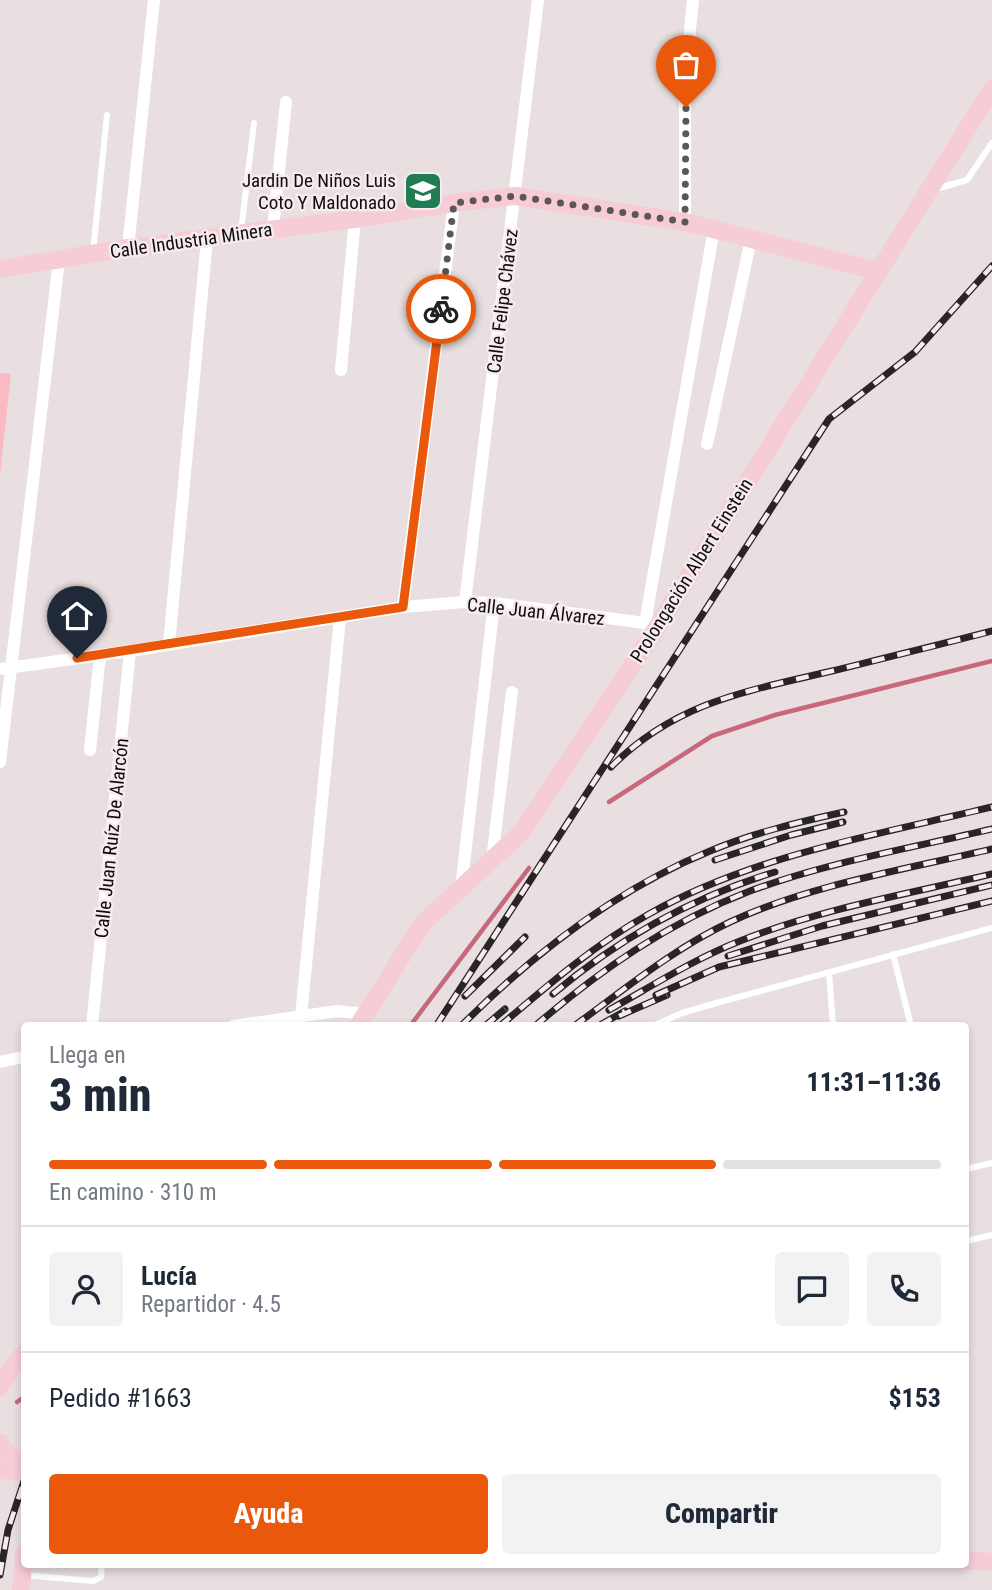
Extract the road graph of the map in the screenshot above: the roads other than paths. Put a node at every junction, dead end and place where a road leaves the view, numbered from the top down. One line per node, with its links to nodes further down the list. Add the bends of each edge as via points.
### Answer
1 (154, 0): 19 (street)
2 (538, 0): 10 (street, Calle Felipe Chávez)
3 (693, 0): 13 (street, via 685,80)
4 (992, 89): 9 (main road, Prolongación Albert Einstein)
5 (286, 102): 14 (street)
6 (107, 115): 20 (lane)
7 (254, 123): 16 (lane)
8 (992, 143): 9 (lane, via 967,180)
9 (928, 191): 23 (main road, Prolongación Albert Einstein)
10 (515, 196): 11 (main road, Calle Industria Minera); 13 (main road, Calle Industria Minera); 26 (street, Calle Felipe Chávez)
11 (454, 203): 12 (main road, Calle Industria Minera); 28 (street)
12 (355, 219): 14 (main road, Calle Industria Minera); 24 (street)
13 (685, 222): 15 (main road, Calle Industria Minera)
14 (273, 228): 16 (main road, Calle Industria Minera)
15 (714, 229): 18 (main road, Calle Industria Minera); 30 (street)
16 (241, 233): 17 (main road, Calle Industria Minera)
17 (207, 239): 19 (main road, Calle Industria Minera); 31 (street)
18 (751, 239): 23 (main road, Calle Industria Minera); 25 (street)
19 (128, 248): 20 (main road, Calle Industria Minera)
20 (93, 254): 21 (main road, Calle Industria Minera)
21 (60, 260): 22 (main road, Calle Industria Minera); 34 (street)
22 (0, 269)
23 (877, 271): 30 (main road, Prolongación Albert Einstein)
24 (341, 370)
25 (707, 444)
26 (465, 602): 27 (street, Calle Juan Álvarez); 28 (street, Calle Juan Álvarez)
27 (494, 603): 30 (street, Calle Juan Álvarez); 39 (street)
28 (403, 607): 29 (street, Calle Juan Álvarez)
29 (340, 618): 31 (street, Calle Juan Álvarez); 43 (street)
30 (651, 626): 38 (main road, Prolongación Albert Einstein, via 522,832)
31 (169, 644): 32 (street, Calle Juan Álvarez)
32 (130, 651): 33 (street, Calle Juan Álvarez); 44 (street, Calle Juan Ruíz De Alarcón)
33 (100, 655): 34 (street, Calle Juan Álvarez); 36 (street)
34 (5, 668): 37 (street)
35 (512, 692): 38 (street)
36 (90, 750)
37 (0, 762)
38 (492, 860): 39 (main road, Prolongación Albert Einstein)
39 (461, 889): 46 (main road, Prolongación Albert Einstein, via 423,923)
40 (992, 928): 41 (lane)
41 (893, 954): 42 (lane); 49 (lane)
42 (829, 972): 47 (lane); 48 (lane)
43 (301, 1016): 45 (street); 46 (street, via 344,1011 356,1013)
44 (92, 1022)
45 (260, 1022)
46 (361, 1022)
47 (662, 1022)
48 (834, 1022)
49 (910, 1022)
50 (21, 1058): 51 (street)
51 (0, 1062)
52 (992, 1163): 53 (lane)
53 (969, 1169)
54 (992, 1235): 55 (lane)
55 (969, 1240)
56 (21, 1357): 57 (main road)
57 (0, 1387)
58 (0, 1446): 59 (main road)
59 (21, 1464)
60 (0, 1470): 61 (main road)
61 (21, 1472)
62 (969, 1560): 63 (main road)
63 (992, 1562)
64 (102, 1568): 65 (lane, via 101,1577 93,1581)
65 (22, 1583)

